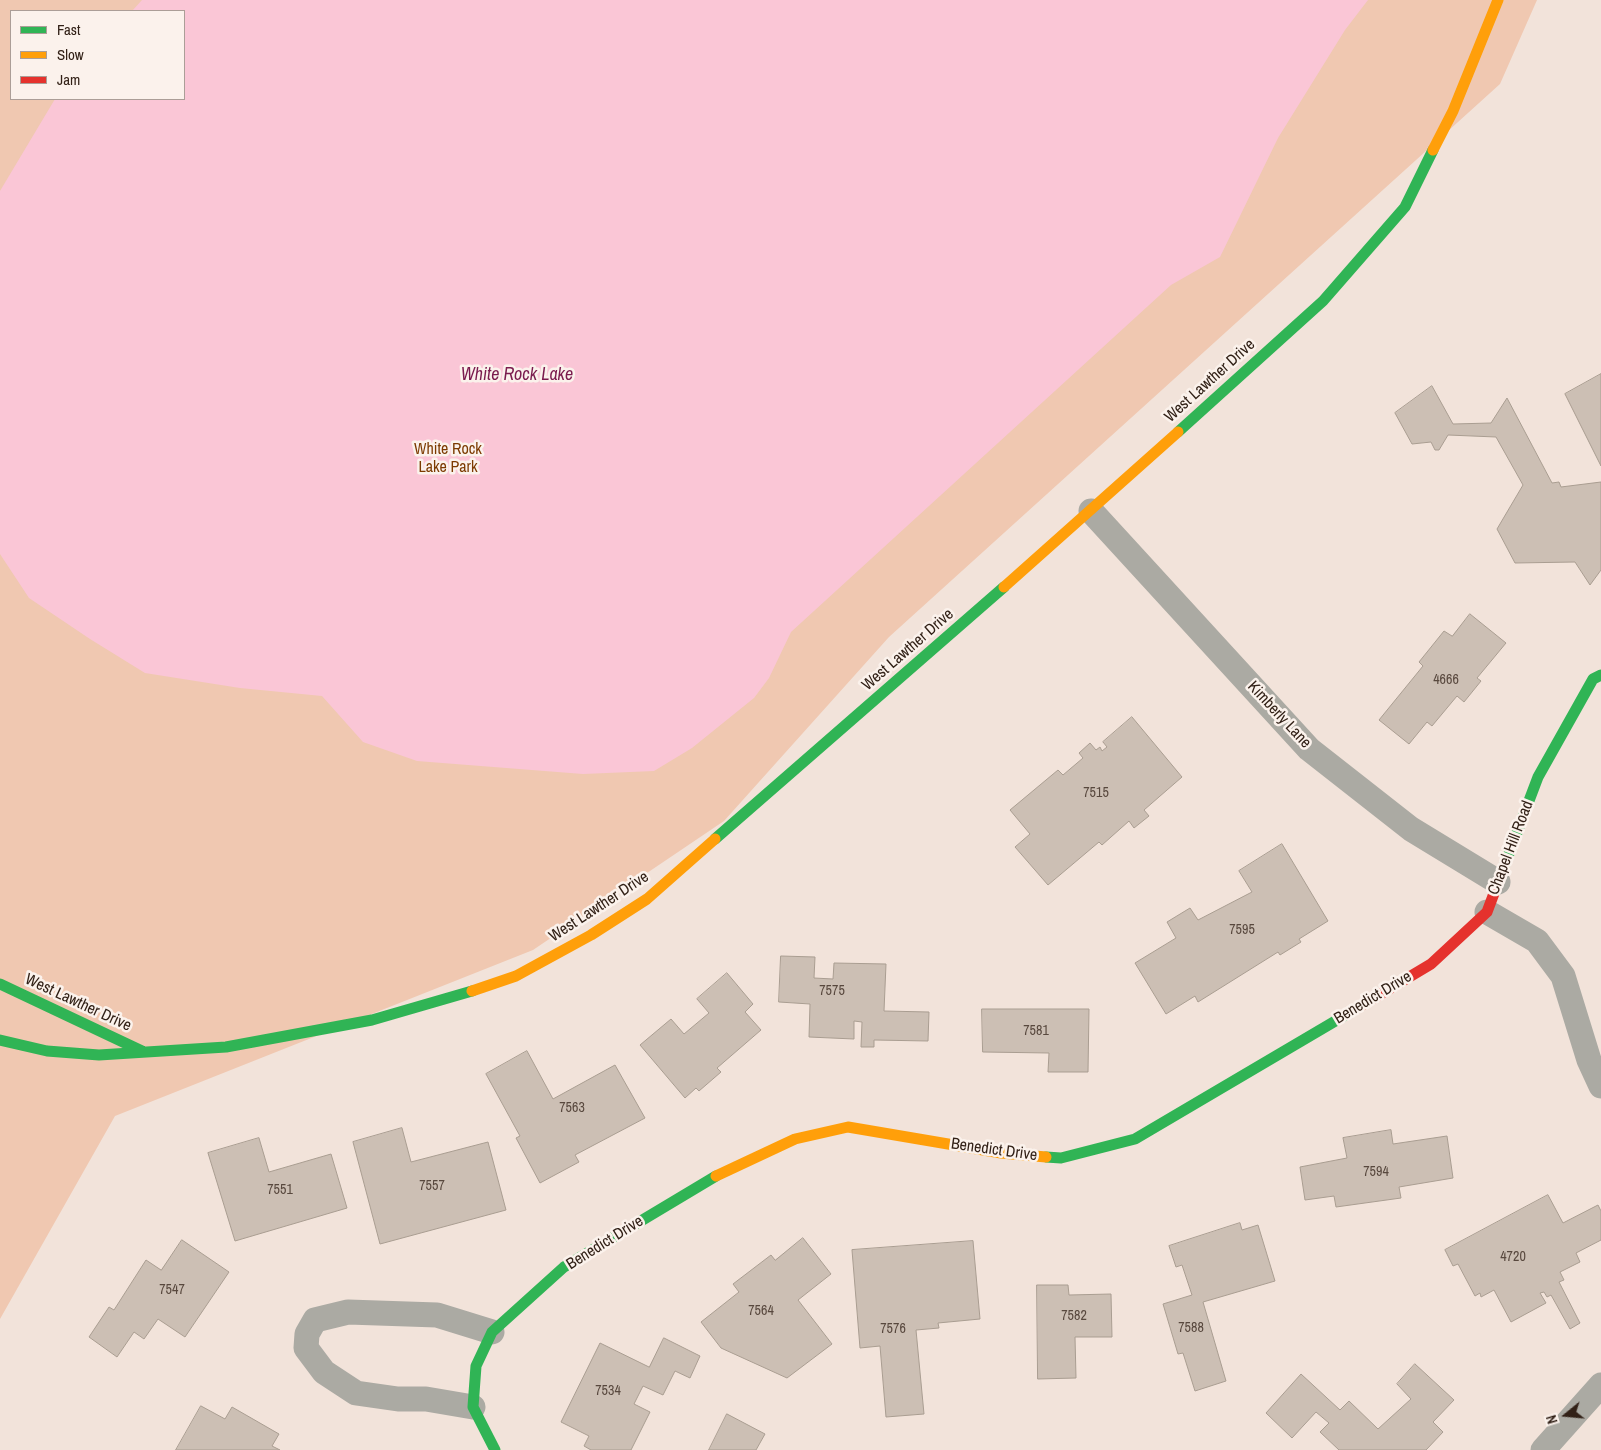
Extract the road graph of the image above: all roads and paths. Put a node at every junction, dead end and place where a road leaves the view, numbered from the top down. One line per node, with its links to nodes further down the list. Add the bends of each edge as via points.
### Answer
1 (1498, 0): 2 (street, West Lawther Drive, via 1453,111 1405,207 1323,301)
2 (1091, 511): 4 (street, Kimberly Lane, via 1309,749 1412,829); 8 (street, West Lawther Drive, via 647,899 591,935 516,976 372,1020 226,1047)
3 (1601, 675): 4 (street, Chapel Hill Road, via 1593,679 1538,777)
4 (1498, 882): 5 (street, Chapel Hill Road)
5 (1487, 912): 9 (street, Chapel Hill Road, via 1537,941 1563,976 1589,1060); 10 (street, Benedict Drive, via 1431,964 1135,1139 1060,1158 1001,1153 848,1127 795,1139 720,1173 564,1267)
6 (0, 984): 8 (street, West Lawther Drive)
7 (0, 1040): 8 (street, West Lawther Drive, via 47,1051 99,1055)
8 (143, 1052)
9 (1601, 1086)
10 (492, 1332): 12 (street, Benedict Drive, via 476,1366); 12 (street, via 437,1315 348,1312 316,1320 307,1334 306,1348 324,1372 356,1393)
11 (1601, 1385): 14 (street)
12 (473, 1407): 13 (street)
13 (494, 1450)
14 (1543, 1450)

